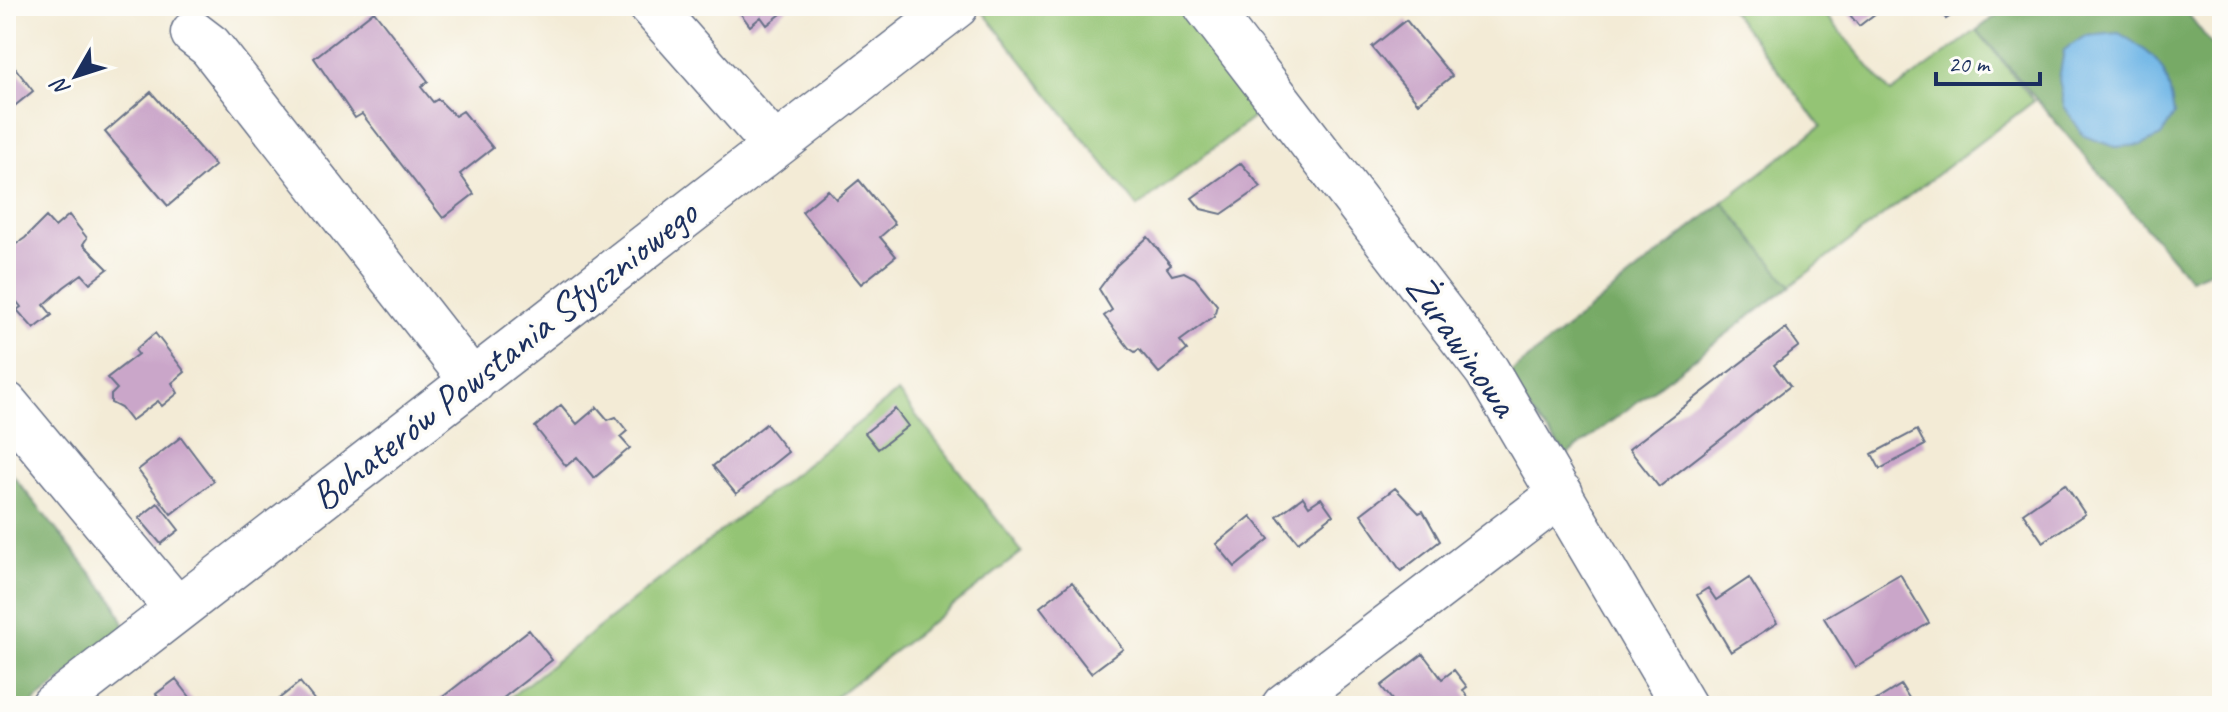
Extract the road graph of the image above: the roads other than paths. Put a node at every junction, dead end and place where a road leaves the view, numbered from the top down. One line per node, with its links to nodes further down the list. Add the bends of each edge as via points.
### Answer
1 (651, 6): 5 (street)
2 (956, 6): 5 (street, Bohaterów Powstania Styczniowego)
3 (1206, 6): 8 (street, Żurawinowa, via 1487,371)
4 (193, 33): 6 (street, via 210,46)
5 (774, 145): 6 (street, Bohaterów Powstania Styczniowego)
6 (473, 382): 9 (street, Bohaterów Powstania Styczniowego)
7 (6, 404): 9 (street)
8 (1561, 494): 11 (street); 12 (street, Żurawinowa)
9 (177, 609): 10 (street, Bohaterów Powstania Styczniowego)
10 (53, 706)
11 (1284, 706)
12 (1684, 706)

